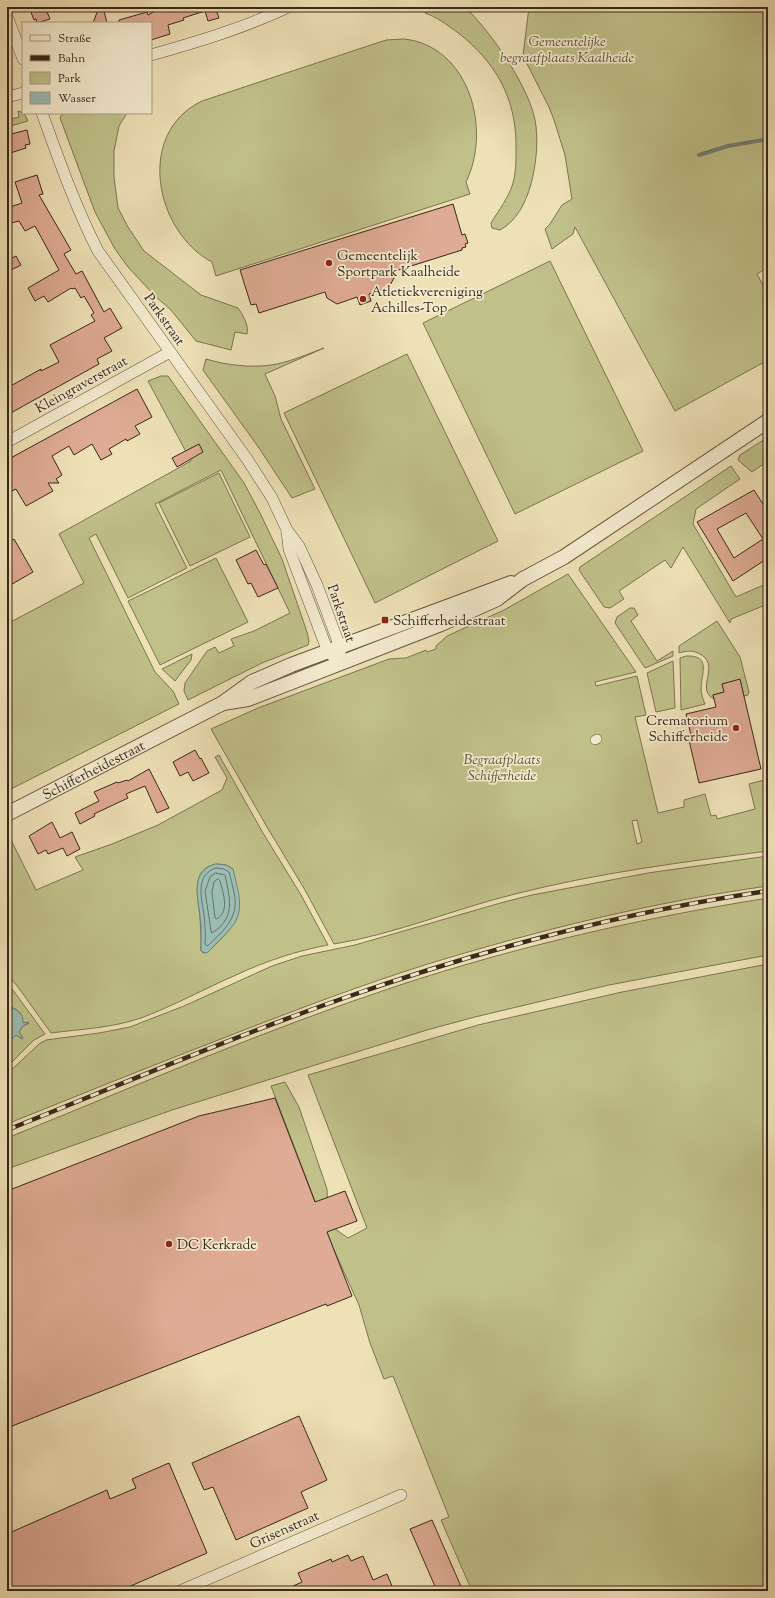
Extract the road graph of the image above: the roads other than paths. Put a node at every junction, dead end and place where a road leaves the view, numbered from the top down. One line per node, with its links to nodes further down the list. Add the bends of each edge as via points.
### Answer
1 (288, 7): 4 (street, via 252,23)
2 (7, 16): 3 (street)
3 (22, 56)
4 (152, 56)
5 (22, 93): 6 (street)
6 (7, 97)
7 (42, 114): 8 (street, Parkstraat, via 68,185 98,251)
8 (170, 352): 10 (street, Kleingraverstraat); 12 (street, Parkstraat, via 247,459 272,498 287,530 299,546 317,585)
9 (768, 422): 11 (street, Schifferheidestraat, via 564,557)
10 (7, 442)
11 (523, 579): 12 (street, Schifferheidestraat); 13 (street, Schifferheidestraat, via 497,599)
12 (334, 649): 13 (street, Parkstraat); 14 (street, Schifferheidestraat, via 252,682)
13 (340, 664): 14 (street, Schifferheidestraat, via 248,699)
14 (223, 703): 15 (street, Schifferheidestraat)
15 (7, 814)
16 (400, 1495): 17 (street, Grisenstraat)
17 (180, 1591)

